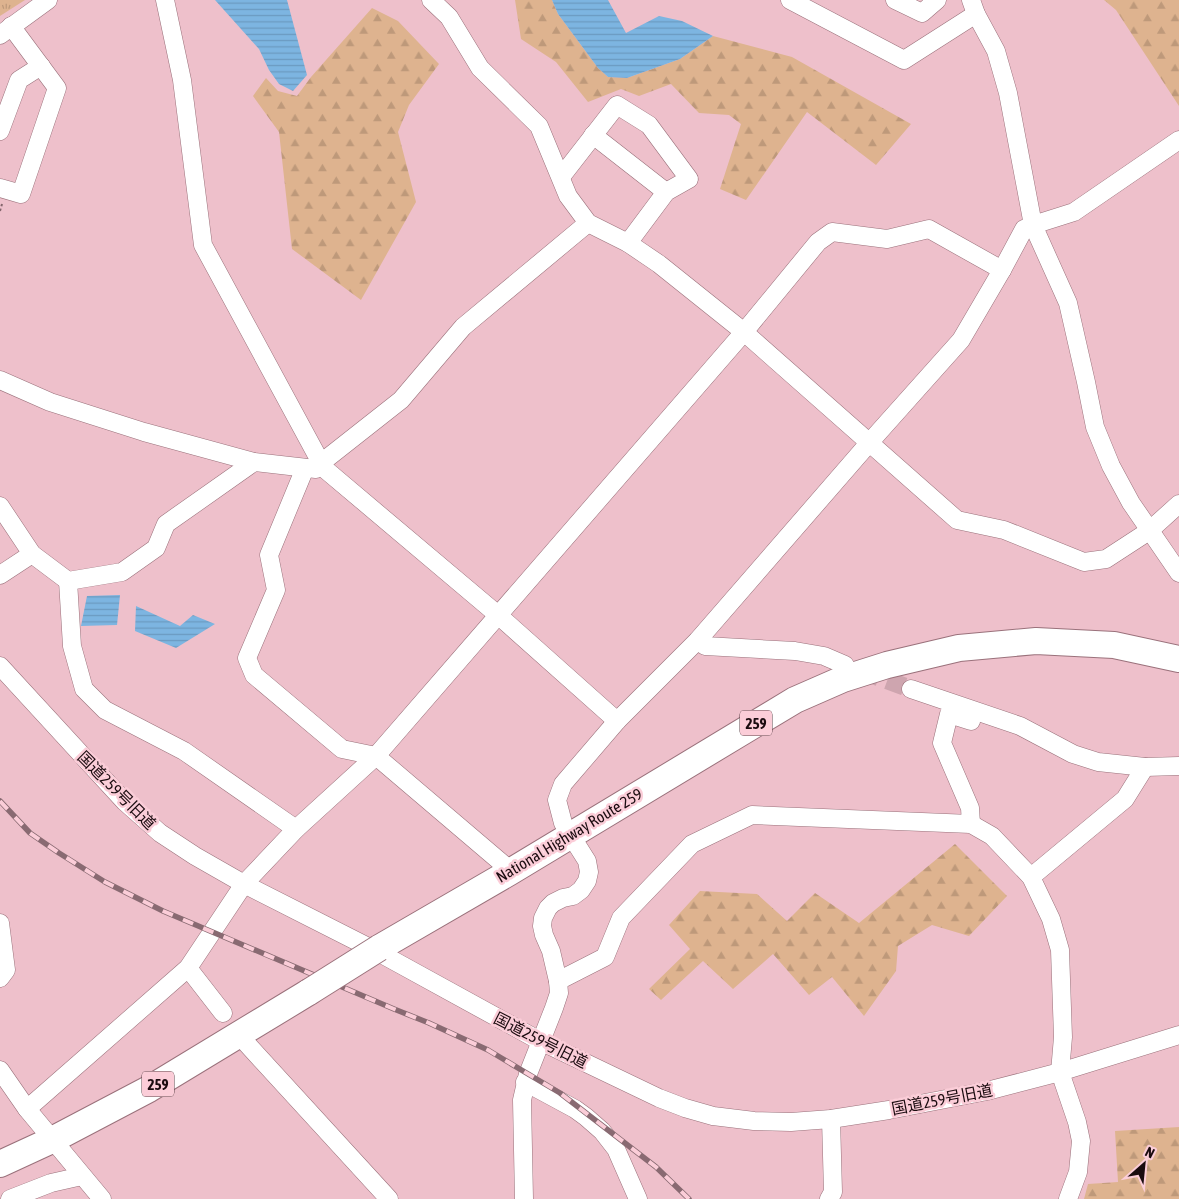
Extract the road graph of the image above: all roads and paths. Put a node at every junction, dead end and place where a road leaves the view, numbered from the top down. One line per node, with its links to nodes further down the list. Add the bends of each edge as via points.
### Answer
1 (48, 0): 8 (street)
2 (165, 0): 24 (street, via 182,80 203,245)
3 (431, 0): 13 (street, via 449,17 480,68 539,126)
4 (790, 0): 7 (street, via 904,60)
5 (896, 0): 6 (street, via 922,13)
6 (937, 0)
7 (973, 7): 17 (street, via 996,51 1008,93)
8 (5, 30): 9 (street)
9 (41, 66): 10 (street, via 19,80); 14 (street, via 57,88 21,194)
10 (0, 132)
11 (593, 135): 13 (street); 15 (street); 15 (street, via 617,105 649,125 689,179)
12 (1179, 140): 17 (street, via 1074,212)
13 (561, 177): 16 (street, via 568,196)
14 (0, 188)
15 (666, 192): 18 (street)
16 (588, 223): 18 (street); 24 (street, via 463,327 402,400)
17 (1033, 225): 19 (street, via 1024,229); 27 (street, via 1068,303 1095,426 1130,503)
18 (628, 244): 20 (street, via 660,264)
19 (1002, 270): 20 (street, via 929,229 886,239 832,232 818,242); 22 (street, via 961,340)
20 (744, 332): 22 (street); 32 (street)
21 (0, 380): 23 (street, via 50,402)
22 (869, 443): 27 (street, via 957,520 1004,530 1084,562 1106,559); 33 (street)
23 (254, 462): 24 (street); 31 (street, via 166,524 156,548 122,572)
24 (318, 467): 32 (street); 40 (street, via 269,555 276,590 247,658 254,675 342,749)
25 (1179, 504): 27 (street)
26 (0, 506): 28 (street)
27 (1149, 531): 29 (street)
28 (32, 554): 30 (street); 31 (street)
29 (1179, 572)
30 (0, 575)
31 (68, 581): 44 (street, via 72,646 84,689 105,710 184,751)
32 (498, 615): 38 (street); 40 (street)
33 (698, 640): 35 (street, via 705,646 824,656); 38 (street)
34 (1179, 659): 45 (highway, National Highway Route 259 / 259, via 1114,646 1036,641 959,648 887,665 842,679 796,700)
35 (845, 665)
36 (0, 666): 48 (street, 国道259号旧道, via 125,802 160,833)
37 (911, 689): 39 (street)
38 (617, 721): 45 (street, via 563,784 557,800 563,823)
39 (1020, 726): 42 (street, via 1073,754 1098,762); 43 (street, via 1009,733 949,714 942,743 970,808)
40 (376, 756): 44 (street); 46 (street)
41 (1179, 766): 42 (street)
42 (1145, 767): 47 (street, via 1125,798)
43 (971, 824): 47 (street, via 992,836); 52 (street, via 752,815 692,844 621,918 605,957)
44 (296, 829): 48 (street)
45 (570, 834): 46 (highway, National Highway Route 259 / 259); 52 (street, via 587,861 589,872 581,890 553,903 543,918 544,935)
46 (510, 872): 62 (highway, National Highway Route 259 / 259, bridge, via 379,948 149,1090)
47 (1031, 877): 58 (street, via 1052,919 1060,950 1063,1037)
48 (244, 884): 50 (street); 55 (street, 国道259号旧道, via 376,951)
49 (0, 923): 51 (street, via 6,970)
50 (188, 968): 53 (street); 60 (street)
51 (0, 978)
52 (558, 981): 55 (street, via 559,993)
53 (223, 1013)
54 (1179, 1036): 58 (street, 国道259号旧道)
55 (540, 1041): 59 (street); 61 (street, 国道259号旧道, via 659,1098 713,1116 791,1122)
56 (247, 1044): 67 (street)
57 (0, 1070): 60 (street)
58 (1060, 1072): 61 (street, 国道259号旧道, via 986,1091); 71 (street, via 1080,1141 1078,1172)
59 (525, 1082): 68 (street, via 522,1100); 69 (street, via 575,1109 602,1131 616,1149)
60 (27, 1109): 62 (street)
61 (831, 1119): 70 (street, via 834,1192)
62 (52, 1140): 63 (highway, National Highway Route 259 / 259); 64 (street)
63 (0, 1164)
64 (82, 1176): 65 (street, via 51,1183); 66 (street)
65 (10, 1199)
66 (102, 1199)
67 (389, 1199)
68 (524, 1199)
69 (638, 1199)
70 (829, 1199)
71 (1068, 1199)

